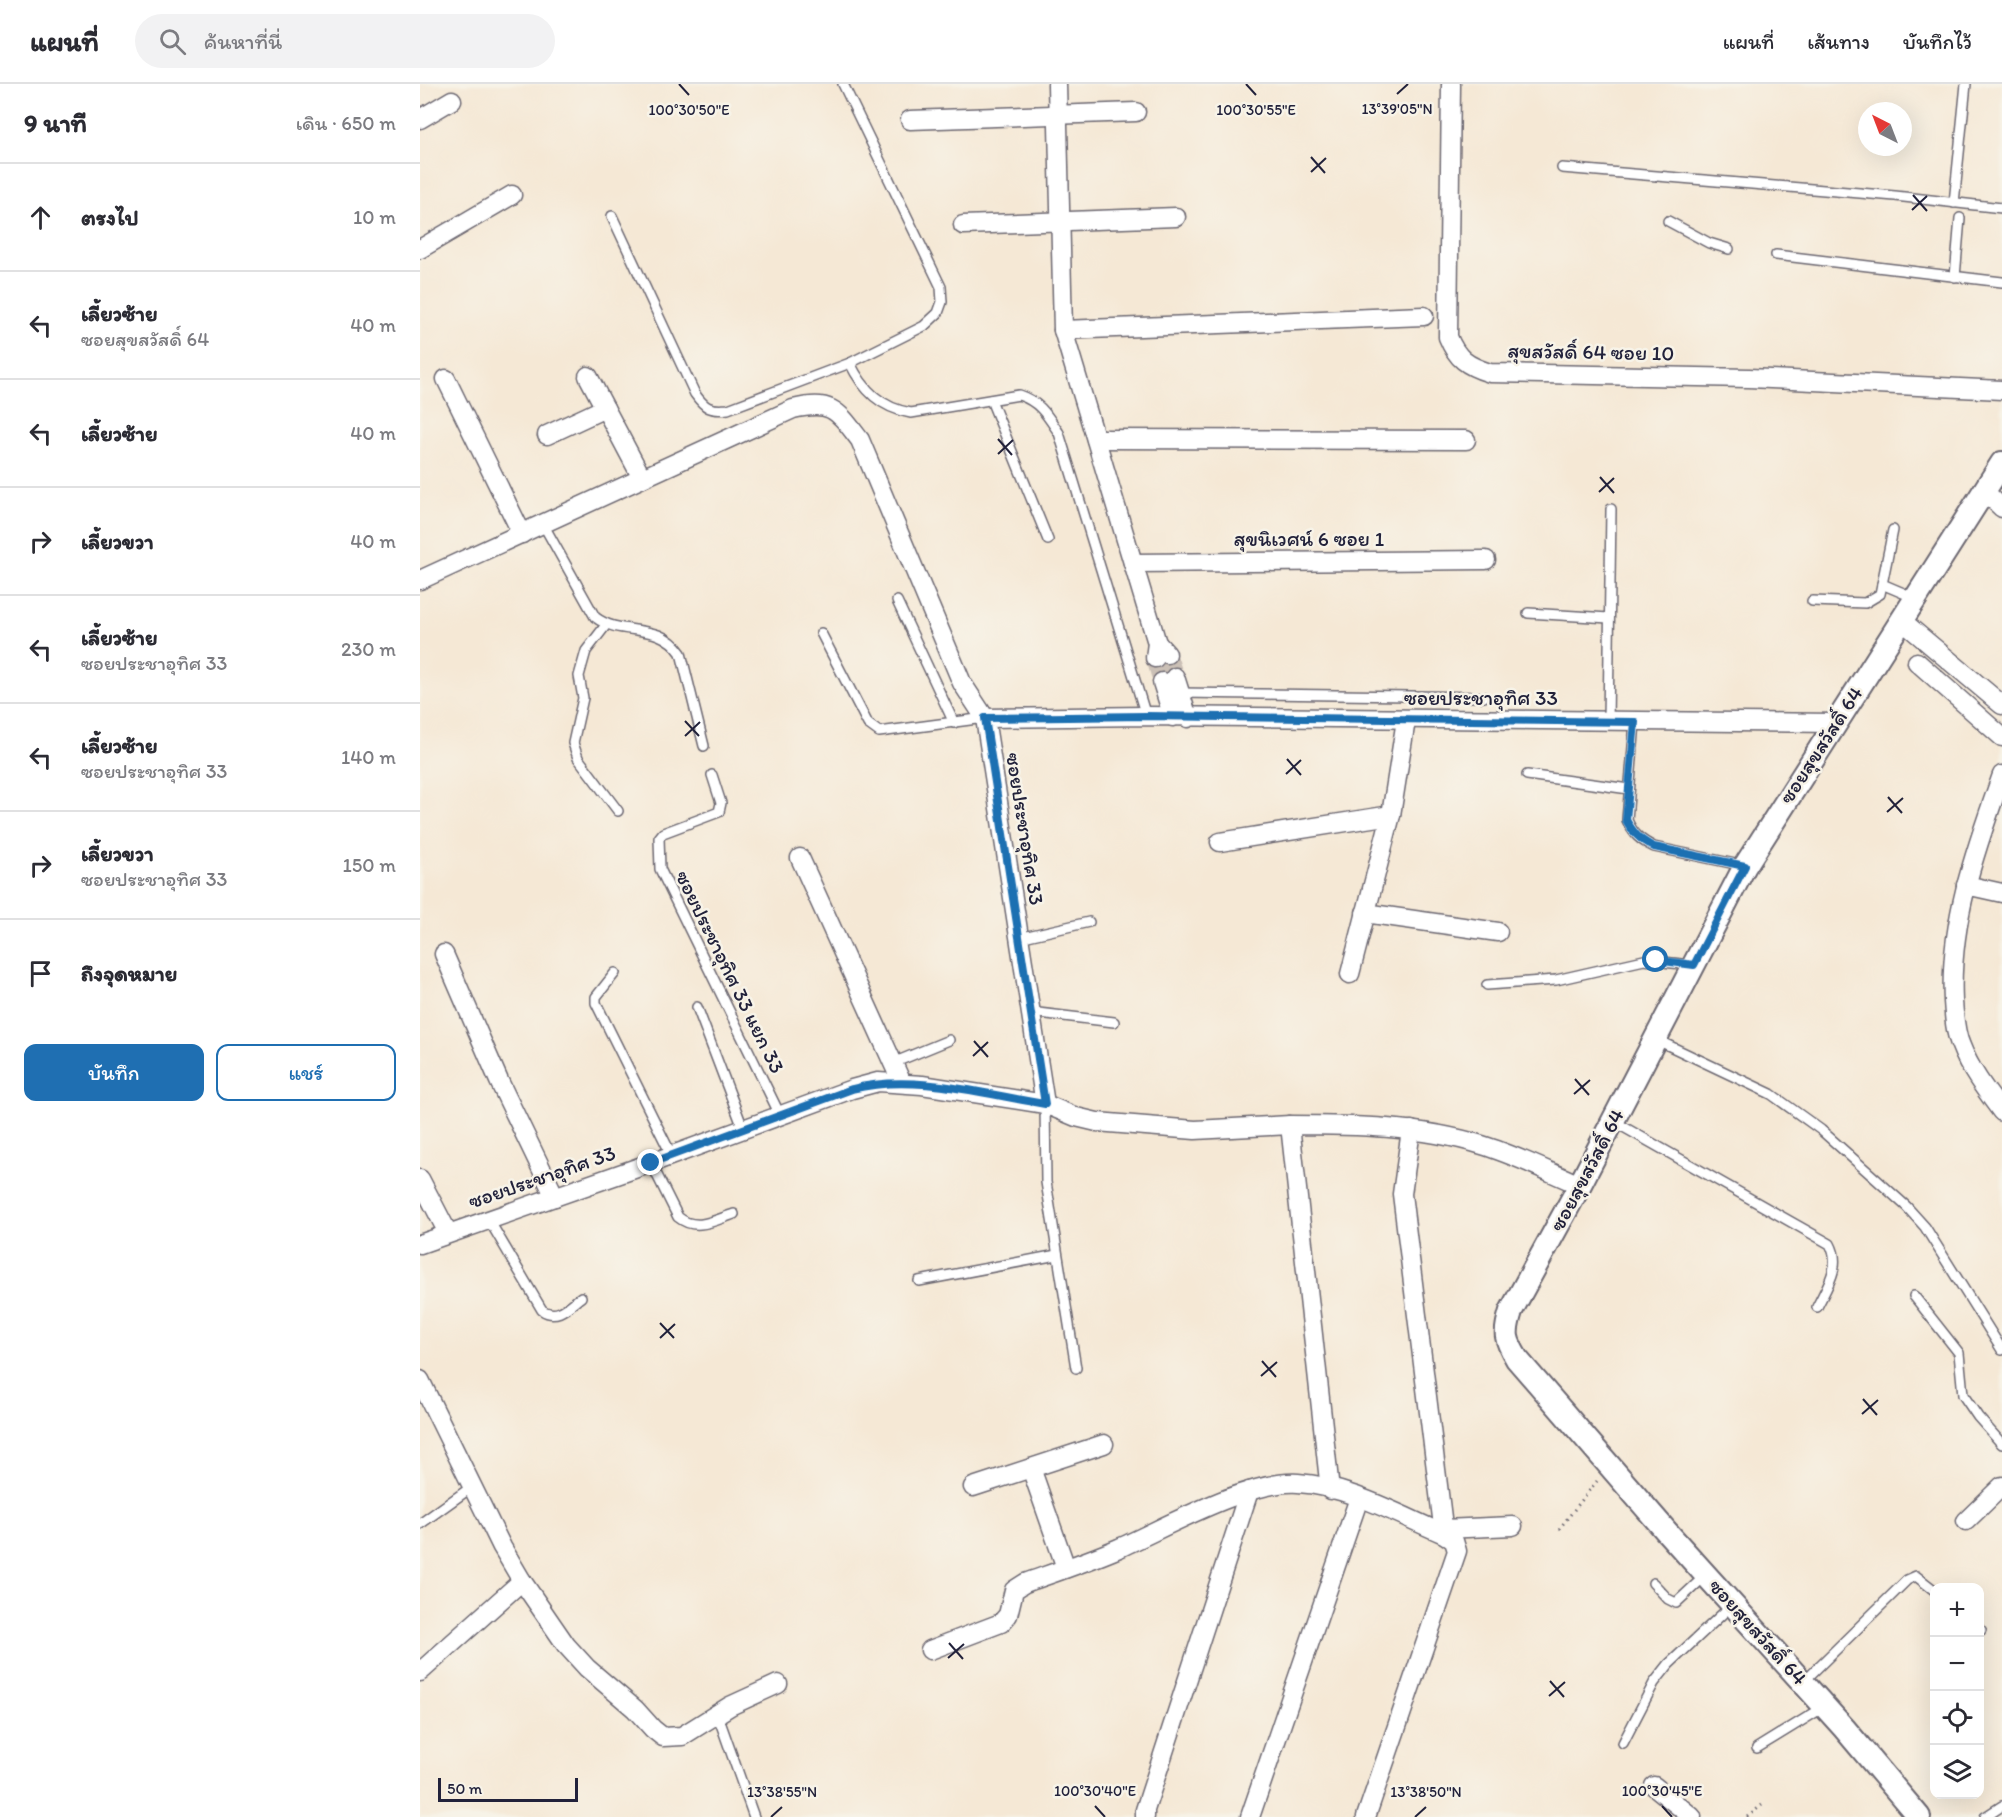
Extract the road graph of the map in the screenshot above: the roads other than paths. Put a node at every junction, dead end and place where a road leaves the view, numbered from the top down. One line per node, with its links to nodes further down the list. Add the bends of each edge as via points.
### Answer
1 (843, 84): 27 (lane, via 941,287 942,302 938,313 924,326)
2 (1057, 84): 7 (street)
3 (1451, 84): 30 (street, สุขสวัสดิ์ 64 ซอย 10, via 1448,337 1455,354 1470,367 1490,373 1749,378)
4 (1966, 84): 12 (lane)
5 (452, 100): 8 (street)
6 (1136, 112): 7 (street)
7 (1058, 116): 9 (street); 17 (street)
8 (420, 118)
9 (910, 120)
10 (1562, 168): 12 (lane)
11 (512, 195): 20 (street)
12 (1954, 203): 13 (lane)
13 (2002, 208)
14 (612, 216): 27 (lane, via 695,394 705,407 712,411 728,409)
15 (1176, 217): 17 (street)
16 (1960, 218): 23 (lane)
17 (1060, 221): 19 (street); 26 (street)
18 (1668, 221): 21 (lane)
19 (963, 225)
20 (420, 249)
21 (1729, 249)
22 (1776, 255): 23 (lane)
23 (1955, 277): 24 (lane)
24 (2002, 282)
25 (1424, 316): 26 (street)
26 (1063, 330): 34 (street)
27 (850, 363): 31 (lane, via 863,387 895,410 911,412)
28 (588, 376): 32 (street)
29 (446, 379): 43 (street)
30 (2002, 390)
31 (991, 400): 44 (lane); 62 (lane, via 1019,395 1035,401 1059,433)
32 (605, 408): 33 (street); 37 (street)
33 (547, 435)
34 (1096, 439): 35 (street); 46 (street)
35 (1466, 440)
36 (2002, 463): 38 (street, ซอยสุขสวัสดิ์ 64)
37 (642, 478): 41 (street); 64 (street, via 793,409 816,404 834,409 860,440 962,682)
38 (1983, 490): 39 (street); 49 (street, ซอยสุขสวัสดิ์ 64)
39 (2002, 508)
40 (1611, 509): 53 (lane)
41 (543, 524): 43 (street); 55 (lane, via 586,603)
42 (1893, 530): 48 (lane)
43 (522, 534): 47 (street)
44 (1048, 540)
45 (1486, 560): 46 (street, สุขนิเวศน์ 6 ซอย 1)
46 (1133, 563): 57 (street)
47 (420, 580)
48 (1882, 584): 49 (lane); 51 (lane, via 1880,594 1865,603)
49 (1915, 598): 54 (street, ซอยสุขสวัสดิ์ 64)
50 (897, 601): 68 (lane)
51 (1812, 601)
52 (1528, 613): 53 (lane)
53 (1609, 618): 66 (lane)
54 (1901, 620): 61 (street); 69 (street, ซอยสุขสวัสดิ์ 64)
55 (606, 625): 71 (lane, via 633,628 673,641 681,653); 76 (lane, via 586,651 579,676 583,698 573,743 578,758)
56 (821, 633): 68 (lane, via 868,724 879,732)
57 (1159, 652)
58 (1917, 662): 70 (street)
59 (1170, 686): 60 (lane); 63 (street)
60 (1484, 697)
61 (2002, 705)
62 (1146, 716): 63 (street, ซอยประชาอุทิศ 33); 64 (street, ซอยประชาอุทิศ 33)
63 (1180, 717): 65 (street, ซอยประชาอุทิศ 33)
64 (985, 718): 68 (lane); 86 (street, ซอยประชาอุทิศ 33)
65 (1406, 720): 66 (street, ซอยประชาอุทิศ 33); 77 (street)
66 (1608, 722): 67 (street, ซอยประชาอุทิศ 33)
67 (1635, 722): 69 (street, ซอยประชาอุทิศ 33); 75 (lane)
68 (954, 723)
69 (1834, 723): 80 (street, ซอยสุขสวัสดิ์ 64)
70 (2002, 737)
71 (704, 746)
72 (712, 775): 101 (lane, ซอยประชาอุทิศ 33 แยก 33, via 721,803 719,812 663,833 659,838 660,869)
73 (1527, 775): 75 (lane)
74 (2002, 775): 81 (street)
75 (1629, 789): 80 (lane, via 1626,820 1641,841)
76 (618, 811)
77 (1391, 815): 78 (street); 83 (street)
78 (1220, 842)
79 (800, 858): 97 (street)
80 (1745, 866): 88 (street, ซอยสุขสวัสดิ์ 64)
81 (1966, 885): 82 (street); 100 (street, via 1952,972 1954,1014 1960,1045)
82 (2002, 893)
83 (1365, 913): 85 (street); 90 (street)
84 (1089, 922): 86 (lane)
85 (1498, 932)
86 (1019, 938): 93 (street, ซอยประชาอุทิศ 33)
87 (444, 954): 110 (street)
88 (1694, 965): 91 (lane, via 1644,960 1556,980); 95 (street, ซอยสุขสวัสดิ์ 64)
89 (615, 973): 106 (lane, via 596,997 596,1003)
90 (1350, 974)
91 (1487, 985)
92 (697, 1007): 104 (lane)
93 (1030, 1012): 94 (lane); 99 (street, ซอยประชาอุทิศ 33)
94 (1114, 1022)
95 (1655, 1038): 102 (street, ซอยสุขสวัสดิ์ 64); 120 (lane, via 1771,1095 1821,1130 1906,1206 1925,1227)
96 (949, 1041): 97 (lane)
97 (893, 1063): 98 (street)
98 (902, 1083): 99 (street, ซอยประชาอุทิศ 33); 101 (street, ซอยประชาอุทิศ 33, via 878,1082)
99 (1045, 1104): 103 (street, via 1097,1122 1195,1130); 115 (lane, via 1046,1182)
100 (2002, 1112)
101 (780, 1115): 104 (street, ซอยประชาอุทิศ 33)
102 (1612, 1121): 109 (street, ซอยสุขสวัสดิ์ 64); 119 (lane, via 1830,1244 1836,1256 1835,1267)
103 (1290, 1125): 105 (street); 129 (street)
104 (743, 1128): 106 (street, ซอยประชาอุทิศ 33)
105 (1411, 1130): 109 (street, via 1498,1150); 135 (street, via 1402,1194)
106 (672, 1154): 107 (street, ซอยประชาอุทิศ 33)
107 (651, 1163): 110 (street, ซอยประชาอุทิศ 33); 111 (lane, via 678,1217 686,1224 697,1226)
108 (420, 1179): 113 (street)
109 (1580, 1185): 137 (street, ซอยสุขสวัสดิ์ 64, via 1510,1311 1506,1341 1517,1359)
110 (555, 1197): 112 (street, ซอยประชาอุทิศ 33)
111 (734, 1214)
112 (489, 1220): 113 (street, ซอยประชาอุทิศ 33); 118 (lane, via 542,1310 558,1314)
113 (448, 1233): 114 (street, ซอยประชาอุทิศ 33)
114 (420, 1244)
115 (1057, 1255): 116 (lane); 121 (lane)
116 (919, 1281)
117 (1914, 1296): 124 (lane, via 1959,1353 1963,1395)
118 (581, 1297)
119 (1817, 1307)
120 (2002, 1350)
121 (1076, 1368)
122 (420, 1380): 126 (street)
123 (1104, 1444): 125 (street)
124 (2002, 1444)
125 (1031, 1468): 128 (street); 136 (street)
126 (473, 1486): 133 (lane); 138 (street)
127 (2002, 1486): 132 (street)
128 (973, 1487)
129 (1330, 1490): 130 (street, via 1285,1483); 131 (street)
130 (1249, 1491): 136 (street); 153 (street)
131 (1359, 1498): 135 (street); 154 (street)
132 (1966, 1521)
133 (420, 1524)
134 (1513, 1526): 135 (street)
135 (1444, 1531): 155 (street, via 1457,1551)
136 (1066, 1568): 142 (street, via 1014,1590 1008,1615 1001,1623)
137 (1706, 1575): 139 (lane, via 1676,1603); 141 (street, ซอยสุขสวัสดิ์ 64)
138 (522, 1581): 143 (street); 147 (street, via 566,1645 663,1737 682,1736)
139 (1653, 1583)
140 (1930, 1586): 144 (lane, via 1916,1576 1907,1580)
141 (1733, 1604): 144 (street, ซอยสุขสวัสดิ์ 64); 148 (lane, via 1669,1664 1654,1683)
142 (930, 1650)
143 (420, 1672)
144 (1803, 1682): 146 (street, ซอยสุขสวัสดิ์ 64)
145 (778, 1684): 147 (street)
146 (1824, 1707): 149 (lane); 157 (street, ซอยสุขสวัสดิ์ 64)
147 (717, 1713): 152 (lane)
148 (1623, 1743)
149 (1757, 1748)
150 (1654, 1786): 156 (street)
151 (2002, 1806): 158 (lane)
152 (754, 1817)
153 (1145, 1817)
154 (1250, 1817)
155 (1366, 1817)
156 (1692, 1817)
157 (1919, 1817)
158 (1985, 1817)

